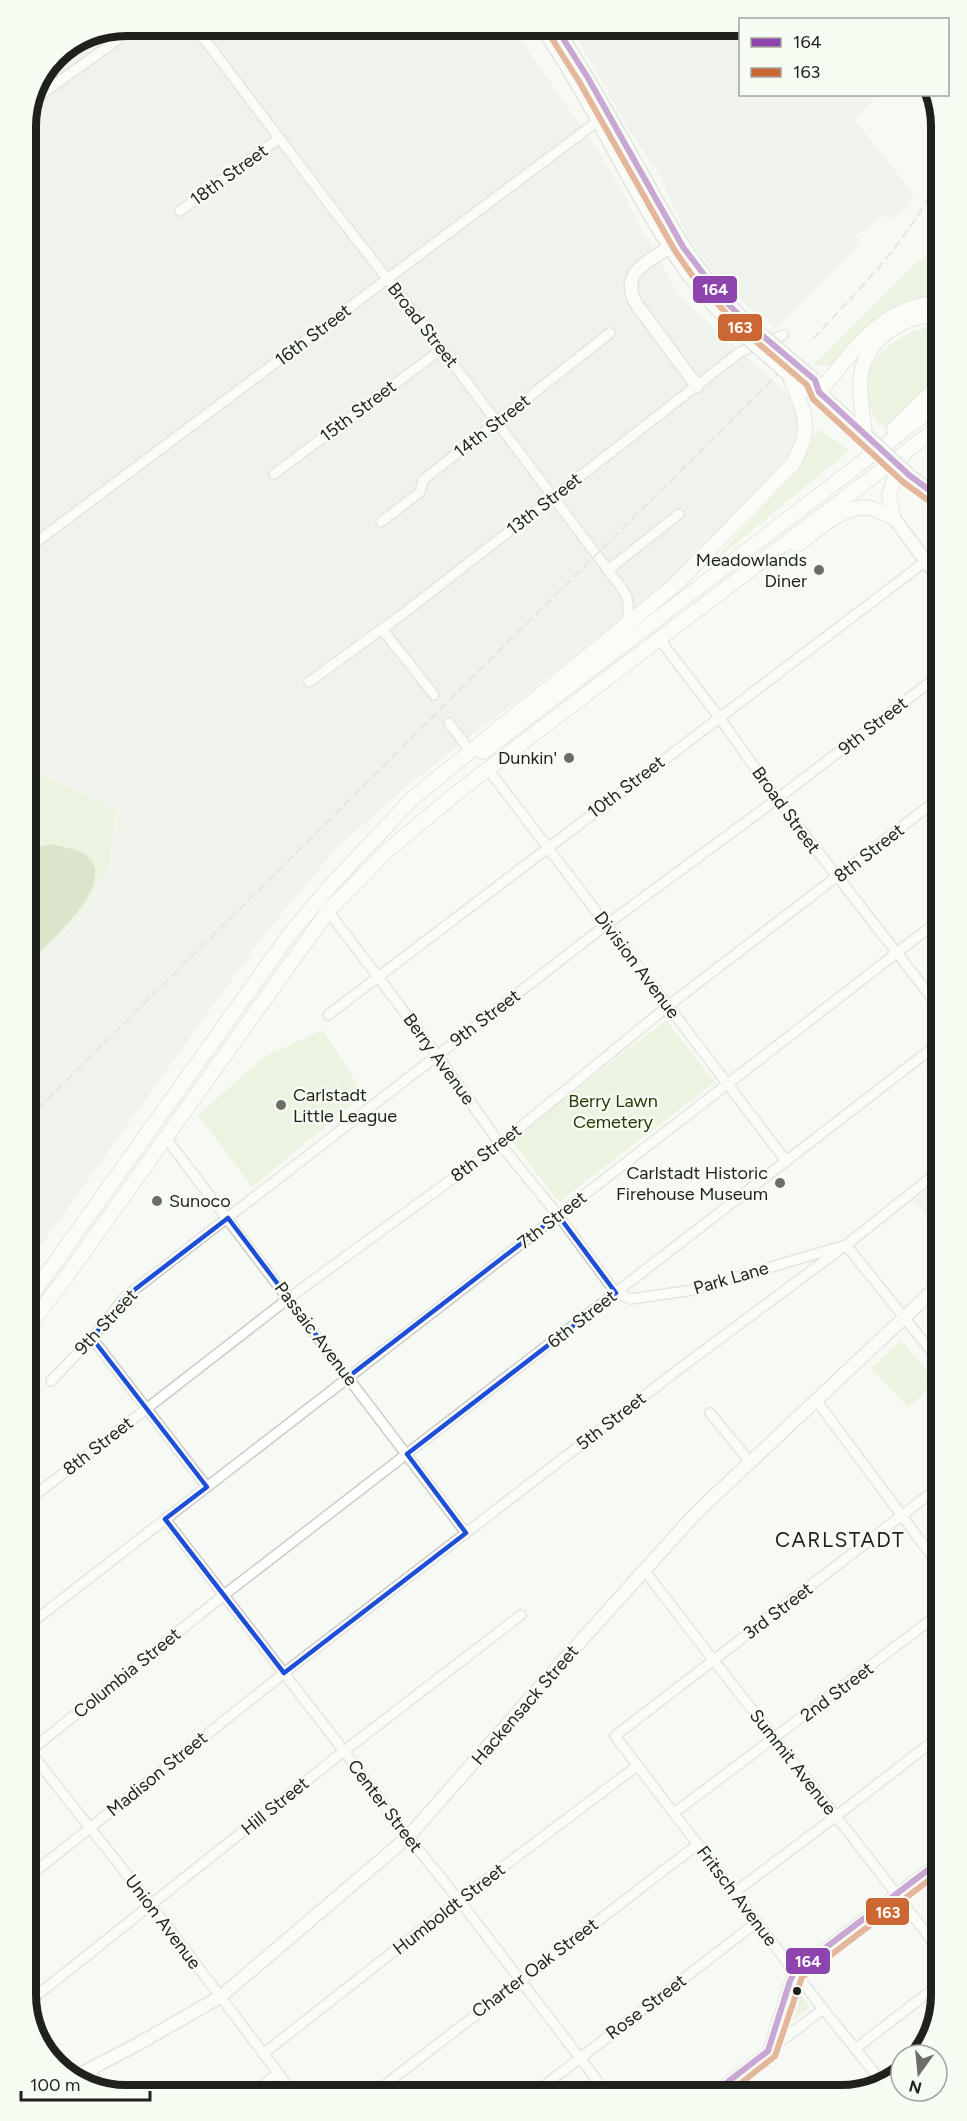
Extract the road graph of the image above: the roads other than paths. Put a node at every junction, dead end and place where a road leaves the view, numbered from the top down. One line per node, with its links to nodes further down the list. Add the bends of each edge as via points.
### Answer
1 (124, 36): 5 (street)
2 (202, 36): 7 (street, Broad Street)
3 (546, 36): 6 (main road)
4 (562, 36): 18 (main road, bridge, via 688,254 722,297)
5 (42, 94)
6 (598, 121): 9 (main road); 10 (street, 16th Street)
7 (279, 138): 8 (street, 18th Street); 10 (street, Broad Street)
8 (180, 211)
9 (669, 248): 16 (main road, bridge, via 706,298); 17 (main road, via 637,269 631,292)
10 (388, 279): 15 (street, Broad Street); 32 (street, 16th Street)
11 (931, 304): 18 (highway, via 908,308 878,324)
12 (931, 316): 23 (highway, via 918,316 897,326 877,341 866,356 859,380)
13 (610, 333): 21 (street, 14th Street)
14 (783, 334): 17 (street, 13th Street, via 740,352)
15 (442, 349): 21 (street, Broad Street); 25 (street, 15th Street)
16 (789, 375): 18 (highway)
17 (697, 386): 28 (street, 13th Street)
18 (811, 392): 23 (main road); 37 (highway, via 804,436 792,465 686,574)
19 (931, 393): 26 (highway)
20 (931, 410): 26 (highway)
21 (497, 422): 28 (street, Broad Street); 31 (street, 14th Street, via 423,480 420,492)
22 (931, 433): 24 (highway)
23 (866, 435): 27 (main road, bridge)
24 (903, 454): 30 (highway, via 889,495); 36 (highway)
25 (274, 474)
26 (838, 482): 50 (highway, via 468,764)
27 (931, 491)
28 (553, 497): 35 (street, Broad Street); 38 (street, 13th Street)
29 (678, 514): 35 (street)
30 (893, 517): 33 (main road); 36 (highway, via 867,508 844,513 785,554)
31 (381, 522)
32 (36, 542)
33 (926, 561): 34 (main road); 43 (street, 10th Street)
34 (931, 567)
35 (608, 570): 37 (street, Broad Street, via 628,598)
36 (743, 574): 39 (highway)
37 (626, 625): 45 (highway)
38 (382, 629): 41 (street, 13th Street); 42 (street)
39 (659, 639): 43 (street, Broad Street); 46 (highway)
40 (931, 681): 47 (street, 9th Street)
41 (309, 682)
42 (434, 695)
43 (719, 717): 47 (street, Broad Street); 49 (street, 10th Street)
44 (449, 723): 45 (street)
45 (470, 751): 50 (highway, via 413,798)
46 (488, 769): 49 (street, Division Avenue); 52 (highway, via 396,843)
47 (777, 800): 51 (street, Broad Street); 53 (street, 9th Street)
48 (931, 804): 51 (street, 8th Street)
49 (547, 847): 53 (street, Division Avenue); 56 (street, 10th Street)
50 (364, 850): 70 (highway, via 289,934)
51 (837, 878): 55 (street, Broad Street); 58 (street, 8th Street)
52 (328, 911): 56 (street, Berry Avenue); 63 (highway)
53 (606, 925): 58 (street, Division Avenue); 61 (street, 9th Street)
54 (931, 926): 55 (street, 7th Street)
55 (897, 952): 57 (street, Broad Street); 62 (street, 7th Street)
56 (378, 977): 59 (street, 10th Street); 61 (street, Berry Avenue)
57 (931, 997)
58 (668, 1006): 62 (street, Division Avenue); 64 (street, 8th Street)
59 (328, 1015)
60 (931, 1049): 65 (street, 6th Street)
61 (437, 1054): 64 (street, Berry Avenue); 68 (street, 9th Street)
62 (727, 1083): 65 (street, Division Avenue); 67 (street, 7th Street)
63 (165, 1137): 68 (street, Passaic Avenue); 74 (highway)
64 (500, 1144): 67 (street, Berry Avenue); 73 (street, 8th Street)
65 (786, 1161): 71 (street, 6th Street)
66 (931, 1177): 69 (street, 5th Street)
67 (558, 1215): 71 (street, Berry Avenue); 78 (street, 7th Street)
68 (228, 1218): 73 (street, Passaic Avenue); 76 (street, 9th Street, via 125,1297)
69 (846, 1245): 71 (street, Park Lane, via 693,1290 631,1299); 75 (street); 90 (street, 5th Street)
70 (36, 1289)
71 (616, 1293): 83 (street, 6th Street)
72 (931, 1293): 75 (main road, Hackensack Street)
73 (289, 1298): 78 (street, Passaic Avenue); 81 (street, 8th Street)
74 (36, 1317)
75 (906, 1318): 77 (street); 80 (main road, Hackensack Street)
76 (92, 1338): 79 (street, 9th Street); 81 (street)
77 (931, 1350)
78 (348, 1377): 83 (street, Passaic Avenue); 85 (street, 7th Street)
79 (51, 1382)
80 (816, 1400): 84 (main road, Hackensack Street); 88 (street)
81 (146, 1408): 85 (street); 87 (street, 8th Street)
82 (710, 1413): 84 (street)
83 (407, 1454): 90 (street, Passaic Avenue); 93 (street, 6th Street)
84 (750, 1462): 92 (main road, Hackensack Street, via 696,1513)
85 (207, 1487): 89 (street, 7th Street)
86 (931, 1493): 88 (street, 3rd Street)
87 (36, 1495)
88 (902, 1517): 91 (street); 97 (street, 3rd Street)
89 (165, 1519): 93 (street, Center Street); 95 (street, 7th Street)
90 (466, 1533): 98 (street, 5th Street)
91 (931, 1555)
92 (645, 1571): 97 (street, Summit Avenue); 109 (main road, Hackensack Street)
93 (224, 1595): 98 (street, Center Street); 102 (street, Columbia Street)
94 (521, 1615): 103 (street, Hill Street)
95 (36, 1619)
96 (931, 1620): 100 (street, 2nd Street)
97 (714, 1660): 99 (street, 3rd Street); 100 (street, Summit Avenue)
98 (284, 1673): 103 (street, Center Street); 108 (street, Madison Street)
99 (615, 1736): 105 (street, Fritsch Avenue)
100 (774, 1739): 106 (street, 2nd Street); 107 (street, Summit Avenue)
101 (931, 1743): 107 (street)
102 (36, 1746)
103 (344, 1751): 109 (street, Center Street); 116 (street, Hill Street)
104 (36, 1759): 108 (street, Union Avenue)
105 (637, 1766): 106 (street, Fritsch Avenue); 115 (street, Humboldt Street)
106 (674, 1813): 110 (street, Fritsch Avenue)
107 (835, 1817): 113 (street); 114 (street, Summit Avenue)
108 (90, 1828): 112 (street, Madison Street); 116 (street, Union Avenue)
109 (408, 1838): 115 (street, Center Street); 123 (main road, Hackensack Street)
110 (698, 1844): 113 (street, Fritsch Avenue); 120 (street, Charter Oak Street)
111 (931, 1868): 114 (street)
112 (36, 1870)
113 (735, 1892): 117 (street, Fritsch Avenue)
114 (897, 1894): 118 (street, Summit Avenue); 119 (street)
115 (459, 1900): 120 (street, Center Street); 127 (street, Humboldt Street)
116 (152, 1906): 122 (street, Hill Street); 123 (street, Union Avenue)
117 (757, 1922): 119 (street, Fritsch Avenue); 128 (street, Rose Street)
118 (931, 1940)
119 (795, 1971): 124 (street, Fritsch Avenue); 126 (street)
120 (519, 1979): 128 (street, Center Street); 136 (street, Charter Oak Street)
121 (931, 1991): 125 (street)
122 (36, 1996)
123 (220, 1997): 127 (street, Union Avenue); 129 (main road, Hackensack Street)
124 (824, 2009): 125 (street, Fritsch Avenue); 126 (street)
125 (855, 2049): 132 (street, Fritsch Avenue)
126 (768, 2051): 139 (street)
127 (263, 2054): 130 (street, Union Avenue)
128 (580, 2058): 137 (street, Rose Street); 138 (street, Center Street)
129 (89, 2070): 131 (main road, Hackensack Street); 133 (street)
130 (278, 2073): 134 (street); 135 (street, Union Avenue)
131 (82, 2074)
132 (877, 2077)
133 (96, 2080)
134 (263, 2085)
135 (287, 2085)
136 (384, 2085)
137 (545, 2085)
138 (601, 2085)
139 (724, 2085)

